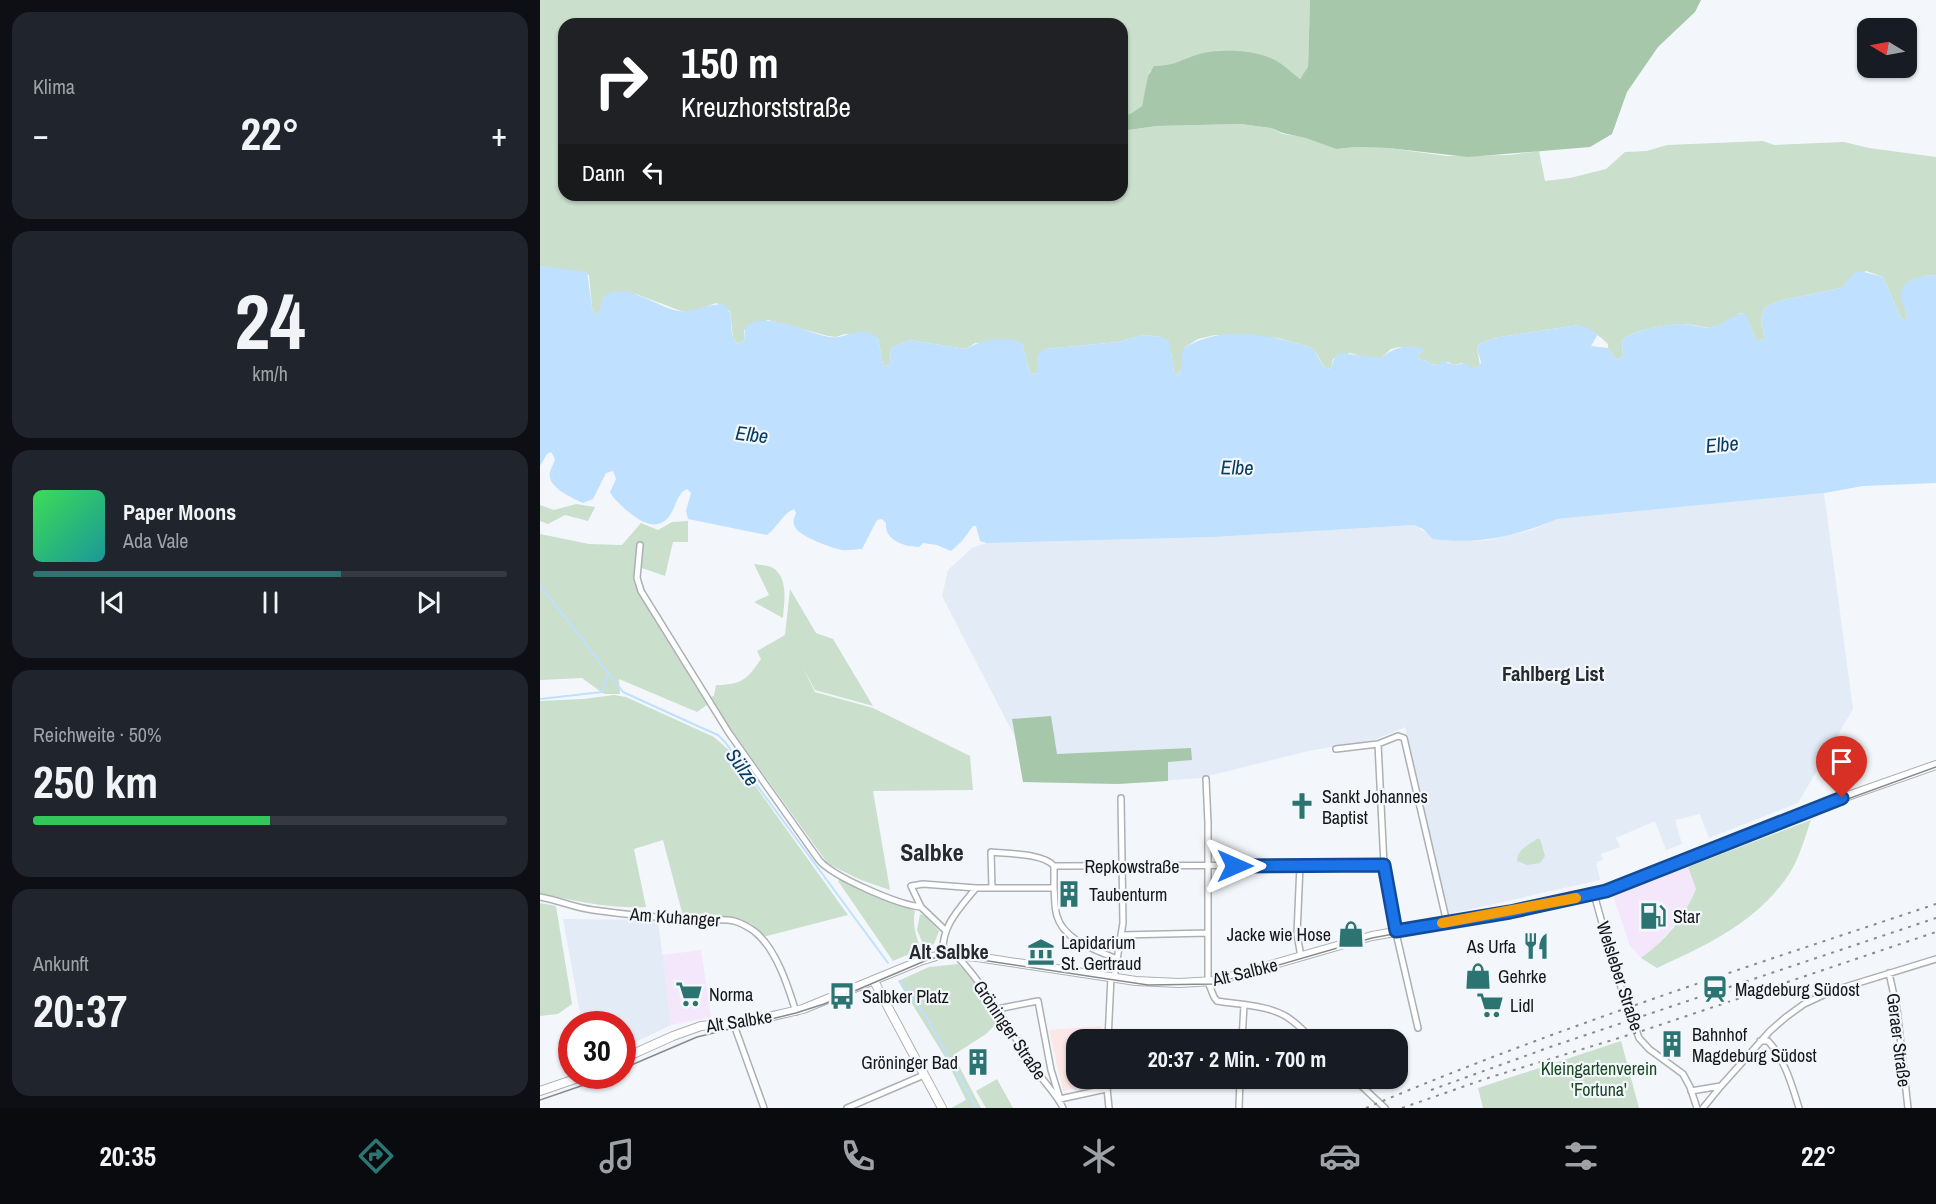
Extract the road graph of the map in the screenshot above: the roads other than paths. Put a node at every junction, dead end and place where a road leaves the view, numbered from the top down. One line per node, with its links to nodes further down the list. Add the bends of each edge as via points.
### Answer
1 (640, 545): 17 (street, via 637,578 641,591 729,733 819,860 836,873 883,895)
2 (1378, 744): 3 (street); 8 (street); 18 (street, via 1400,736 1405,740)
3 (1336, 749)
4 (1936, 765): 15 (main road, Alt Salbke)
5 (1206, 779): 11 (street)
6 (1121, 798): 10 (street)
7 (1300, 865): 8 (street, Repkowstraße); 11 (street, Repkowstraße); 25 (street, via 1297,934)
8 (1384, 865): 20 (street)
9 (1053, 866): 10 (street, Repkowstraße); 13 (street, Repkowstraße, via 1035,857 991,852); 14 (street)
10 (1123, 866): 11 (street, Repkowstraße); 22 (street)
11 (1208, 866): 21 (street)
12 (976, 888): 13 (street); 17 (street, via 911,886); 19 (street)
13 (992, 888): 14 (street)
14 (1054, 888): 26 (street, via 1056,914 1062,927 1076,940)
15 (1594, 894): 18 (main road, Alt Salbke); 49 (street, Welsleber Straße, via 1639,1038 1682,1073)
16 (540, 897): 34 (street, Am Kuhanger, via 592,910 740,923 757,933 776,959)
17 (921, 907): 19 (street)
18 (1447, 923): 20 (main road, Alt Salbke)
19 (945, 930): 23 (street)
20 (1396, 931): 25 (main road, Alt Salbke); 36 (street)
21 (1208, 933): 22 (street); 31 (street)
22 (1122, 935): 26 (street)
23 (943, 954): 24 (main road, Alt Salbke); 30 (main road, Alt Salbke)
24 (955, 954): 29 (main road, Alt Salbke); 33 (street, Gröninger Straße)
25 (1301, 957): 31 (main road, Alt Salbke)
26 (1117, 959): 29 (street)
27 (1936, 959): 28 (street)
28 (1889, 973): 40 (street, via 1804,1004); 61 (street, Geraer Straße)
29 (1112, 977): 31 (main road, Alt Salbke); 37 (street)
30 (874, 981): 34 (main road, Alt Salbke); 42 (main road)
31 (1208, 982): 32 (street, via 1216,1000)
32 (1244, 1005): 38 (street); 39 (street, via 1283,1015)
33 (997, 1009): 50 (street, Gröninger Straße); 50 (street, via 1038,1001)
34 (796, 1012): 35 (main road, Alt Salbke)
35 (734, 1025): 41 (main road, Alt Salbke, via 712,1024 688,1030); 51 (street)
36 (1418, 1028)
37 (1109, 1029)
38 (1243, 1029)
39 (1302, 1029)
40 (1759, 1041): 44 (street); 60 (street, via 1768,1041 1777,1053)
41 (636, 1053)
42 (924, 1075): 52 (street); 53 (main road)
43 (558, 1085): 48 (main road)
44 (1721, 1086): 49 (street); 59 (street)
45 (1106, 1089): 50 (street); 55 (street)
46 (1240, 1089): 56 (street)
47 (1365, 1089): 57 (street)
48 (540, 1091)
49 (1691, 1091): 58 (street, Welsleber Straße)
50 (1060, 1099): 54 (street, Gröninger Straße)
51 (764, 1108)
52 (847, 1108)
53 (942, 1108)
54 (1063, 1108)
55 (1109, 1108)
56 (1239, 1108)
57 (1385, 1108)
58 (1697, 1108)
59 (1703, 1108)
60 (1799, 1108)
61 (1908, 1108)

